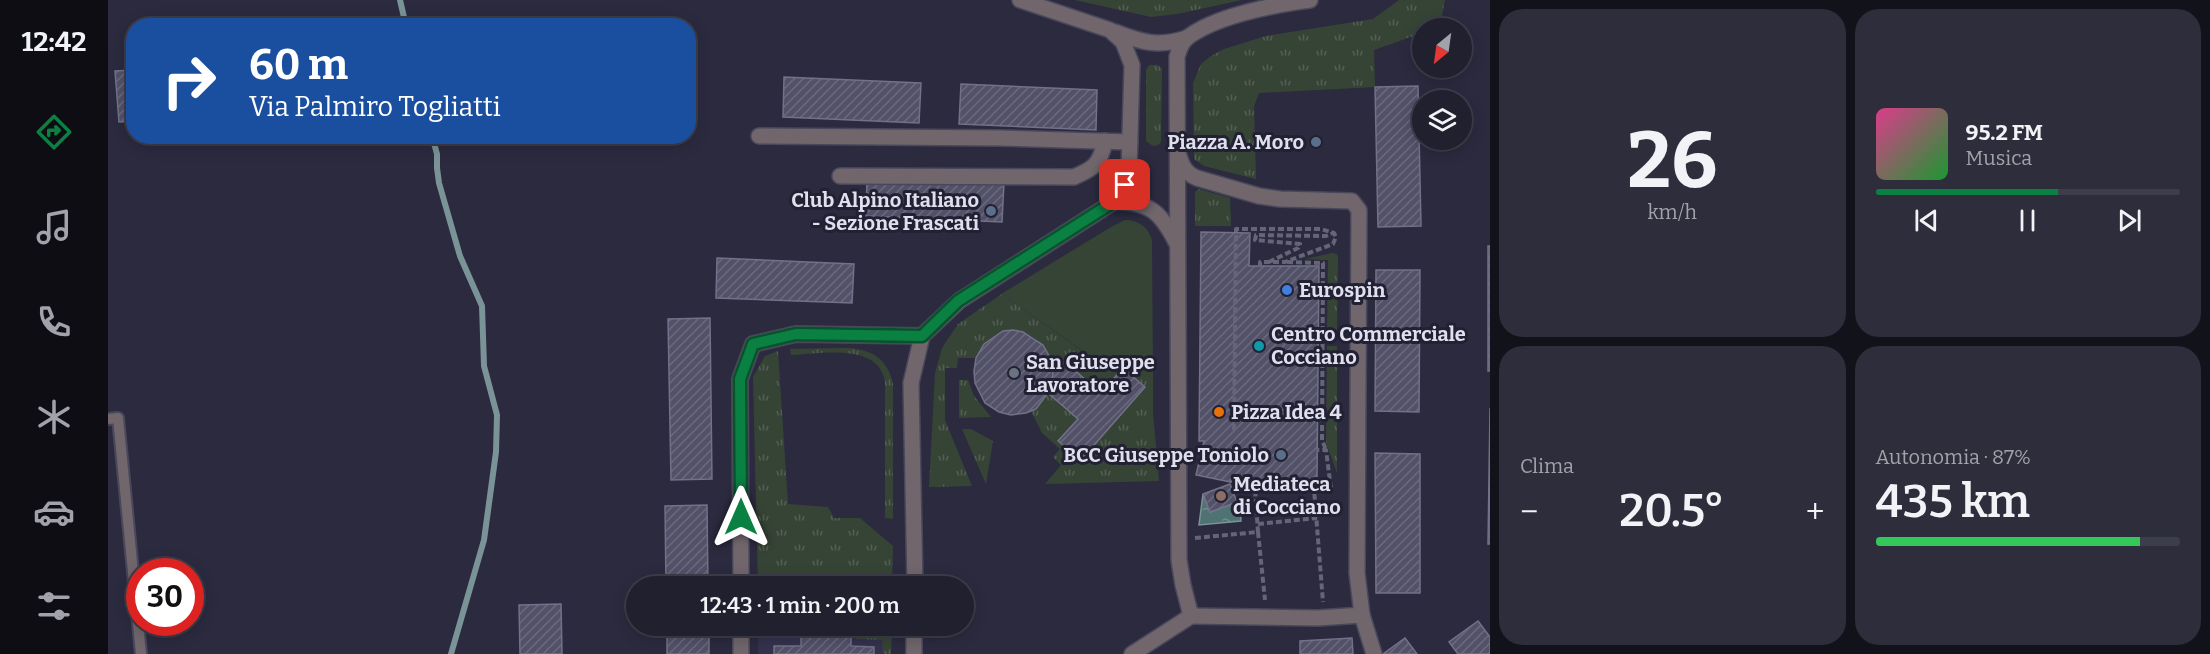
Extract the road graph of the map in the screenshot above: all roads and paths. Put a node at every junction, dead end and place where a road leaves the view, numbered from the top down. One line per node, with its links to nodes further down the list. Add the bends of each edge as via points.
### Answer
1 (1020, 0): 3 (street)
2 (1310, 0): 4 (street, via 1238,15)
3 (1110, 30): 4 (street, via 1155,44); 7 (street, via 1123,42 1132,65)
4 (1187, 38): 8 (street, via 1177,57)
5 (759, 136): 6 (street)
6 (1105, 141): 7 (street); 9 (street, via 1102,159 1074,177)
7 (1130, 142): 10 (street, via 1130,171)
8 (1178, 153): 12 (street); 30 (street, via 1190,175 1259,196 1352,201 1359,210 1357,573)
9 (840, 176)
10 (1115, 201): 12 (street, via 1147,206 1165,221); 16 (street, via 958,301)
11 (1334, 233): 13 (path, via 1256,235 1256,240 1300,244); 14 (path, via 1337,240 1333,244); 18 (path, via 1321,229 1236,229)
12 (1177, 245): 31 (street, via 1179,560)
13 (1268, 262): 14 (path); 15 (path, via 1260,262)
14 (1285, 262): 20 (path, via 1323,263 1322,440)
15 (1260, 266)
16 (922, 336): 26 (street, via 796,334 753,344 740,379); 27 (street, via 911,382)
17 (108, 419): 34 (lane, via 118,418)
18 (1234, 430)
19 (1317, 450): 20 (path)
20 (1326, 450): 21 (path, via 1331,489)
21 (1314, 489): 22 (path); 23 (path, via 1255,488)
22 (1317, 518): 23 (path); 28 (path)
23 (1258, 524): 24 (path)
24 (1258, 532): 25 (path); 29 (path)
25 (1192, 538)
26 (741, 576)
27 (915, 576)
28 (1323, 602)
29 (1266, 608)
30 (1362, 615): 31 (street); 38 (street)
31 (1191, 616): 37 (street)
32 (741, 636): 35 (street)
33 (914, 636): 36 (street)
34 (141, 654)
35 (741, 654)
36 (914, 654)
37 (1132, 654)
38 (1374, 654)

